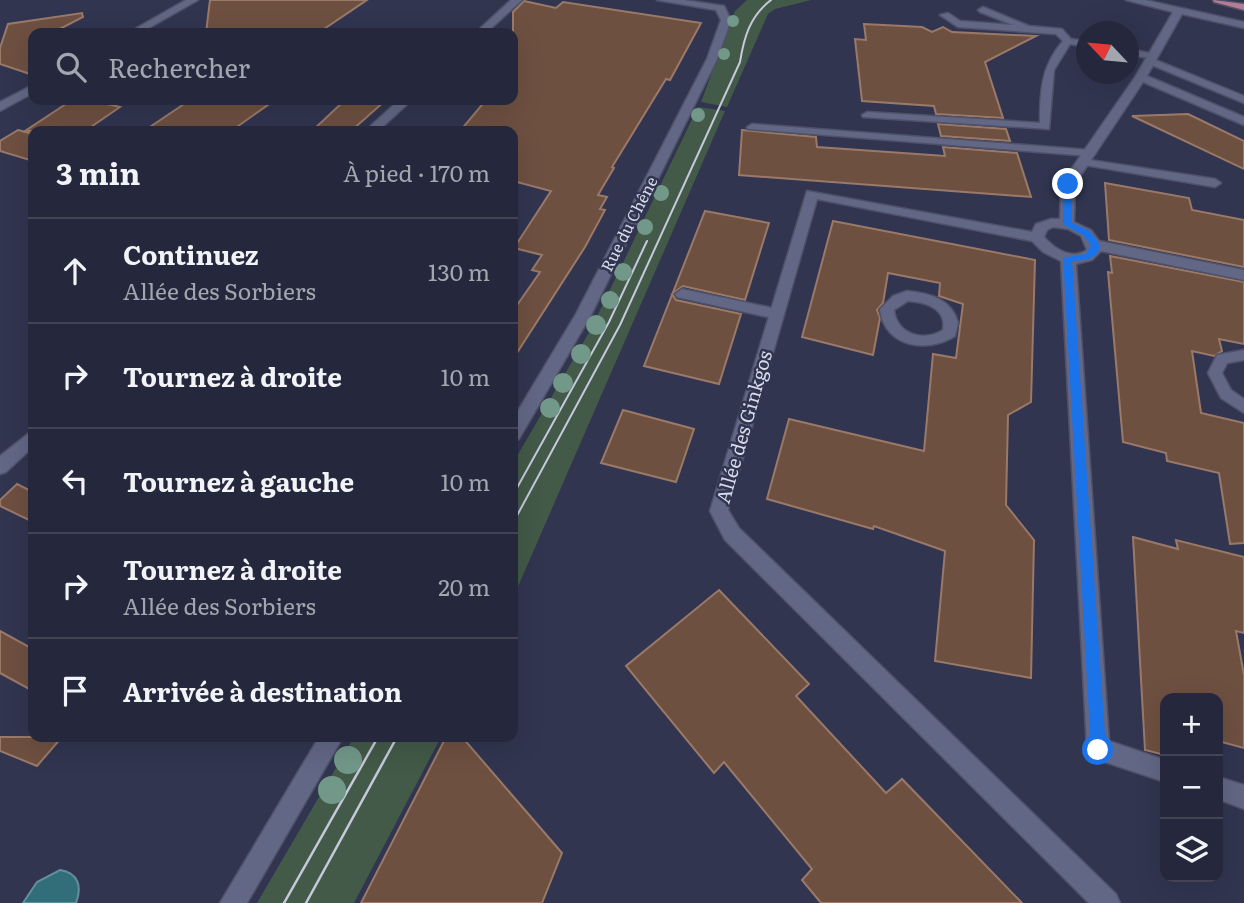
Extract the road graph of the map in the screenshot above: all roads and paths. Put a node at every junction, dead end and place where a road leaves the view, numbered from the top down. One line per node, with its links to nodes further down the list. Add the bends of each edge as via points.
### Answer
1 (193, 0): 11 (street)
2 (517, 0): 12 (street)
3 (662, 0): 39 (street, Rue du Chêne, via 720,8 726,20 712,59 583,315)
4 (1131, 0): 8 (street)
5 (1218, 0): 6 (main road)
6 (1244, 7)
7 (983, 10): 13 (lane)
8 (1179, 10): 10 (street); 17 (street)
9 (945, 15): 13 (lane, via 958,24)
10 (1244, 25)
11 (142, 28)
12 (486, 28)
13 (1029, 29): 14 (lane, via 1059,32)
14 (1068, 41): 15 (lane); 23 (lane, via 1055,54 1045,76 1045,127)
15 (1076, 42)
16 (1139, 55): 17 (lane)
17 (1151, 59): 18 (street); 20 (lane)
18 (1141, 77): 24 (street); 27 (street)
19 (28, 91): 22 (street)
20 (1244, 100)
21 (400, 105): 25 (street)
22 (0, 107)
23 (867, 116)
24 (1244, 121)
25 (377, 126)
26 (752, 127): 27 (lane)
27 (1087, 158): 28 (lane); 29 (street, via 1068,184)
28 (1215, 183)
29 (1068, 224): 30 (street, via 1041,227); 31 (street, via 1087,233)
30 (1037, 237): 32 (street, via 1044,248); 36 (street, Allée des Ginkgos, via 812,194)
31 (1095, 245): 32 (street, via 1088,257); 33 (street)
32 (1068, 258): 43 (street, via 1098,750)
33 (1244, 275)
34 (682, 294): 36 (lane)
35 (892, 303): 35 (lane, via 887,309 889,323 903,336 925,342 950,332 951,317 937,303 907,296)
36 (777, 314): 47 (street, Allée des Ginkgos, via 719,511 732,534)
37 (1244, 355): 38 (lane, via 1222,359 1215,373 1226,394)
38 (1244, 407)
39 (518, 426)
40 (28, 442): 41 (street)
41 (0, 467)
42 (329, 742): 46 (street)
43 (1160, 769)
44 (1223, 790): 45 (street)
45 (1244, 797)
46 (233, 903)
47 (1107, 903)

